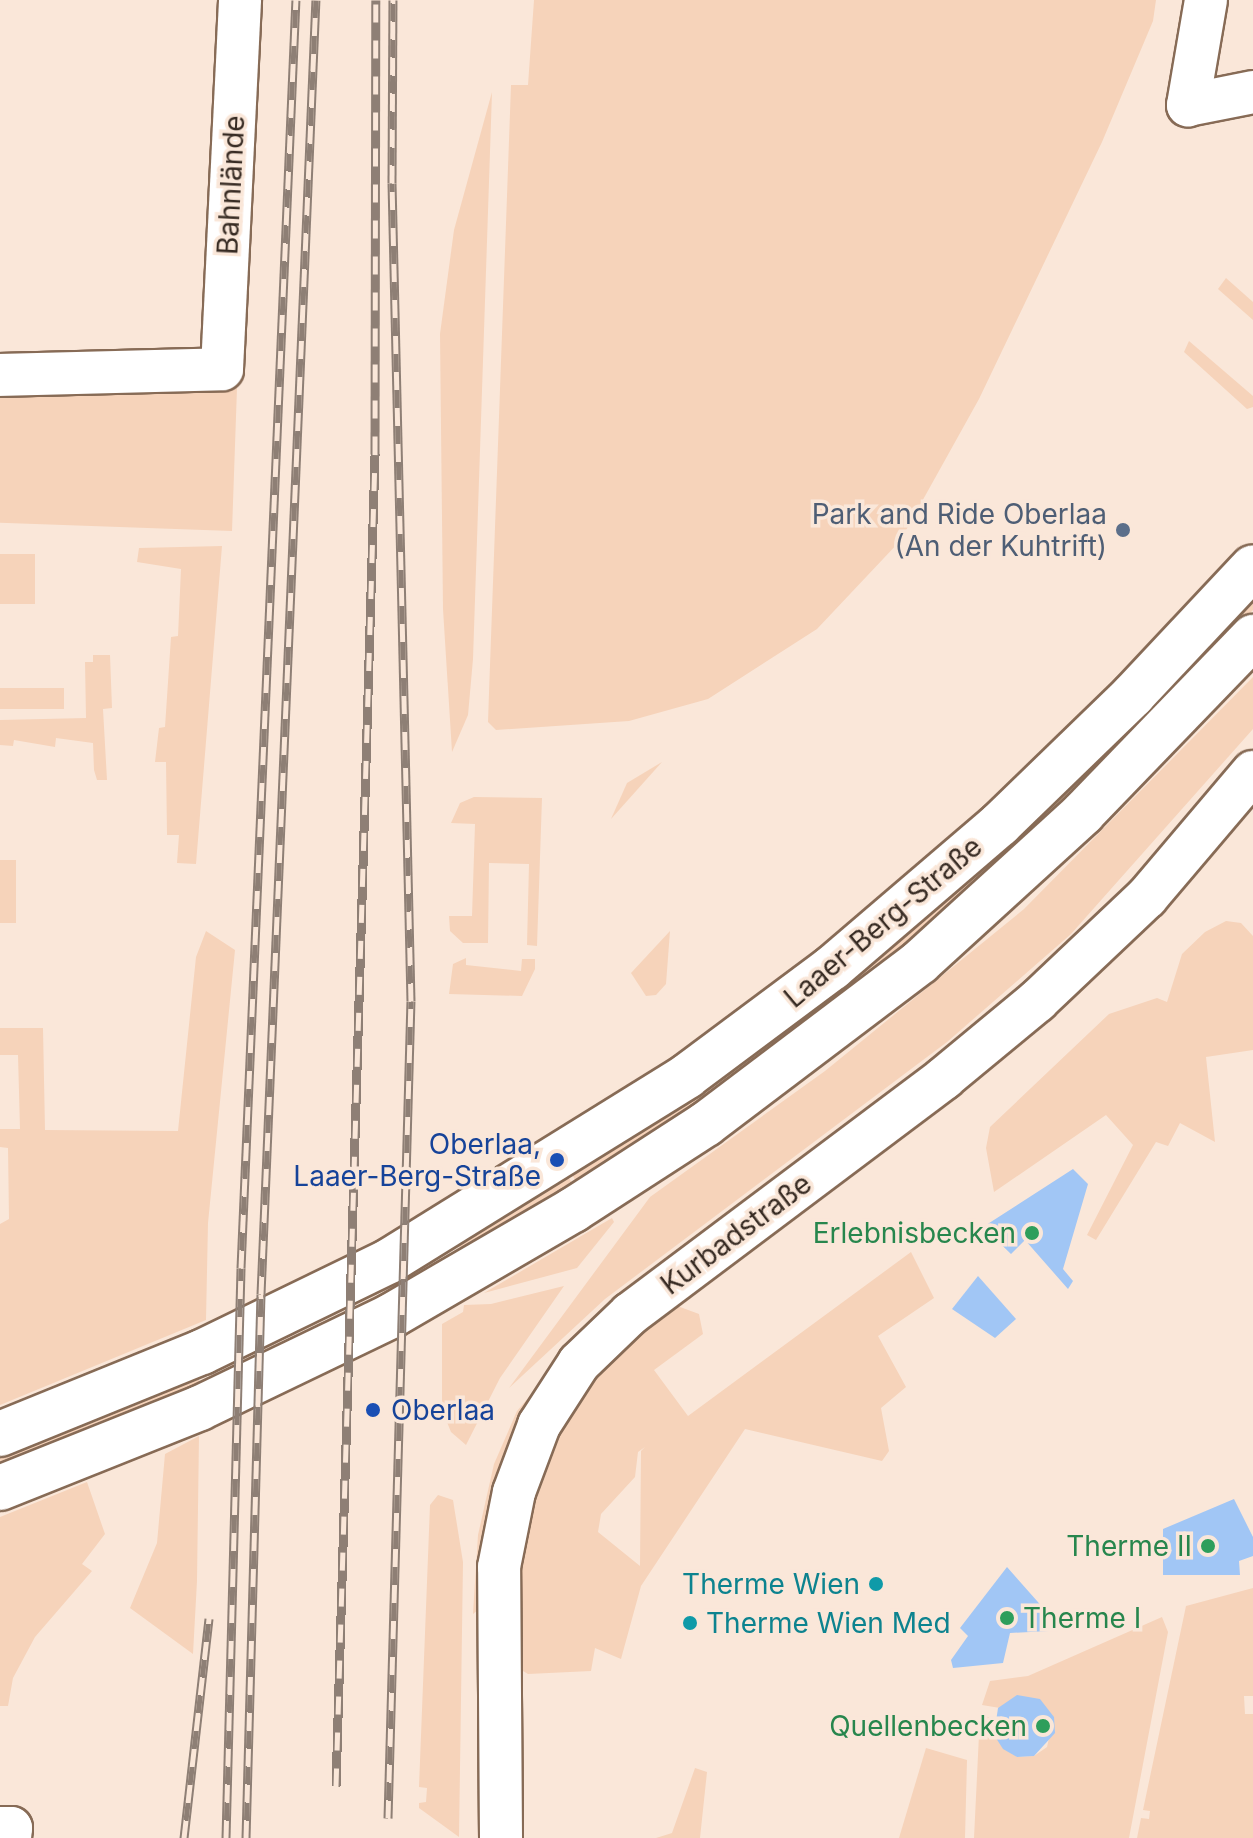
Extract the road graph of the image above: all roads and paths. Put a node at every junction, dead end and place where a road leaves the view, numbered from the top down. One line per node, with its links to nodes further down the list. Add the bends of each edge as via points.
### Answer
1 (240, 0): 4 (street, Bahnlände, via 222,369)
2 (1206, 0): 3 (street, via 1188,105)
3 (1253, 92)
4 (0, 375)
5 (1253, 567): 8 (main road, Laaer-Berg-Straße, via 1066,761 832,968 687,1076 463,1218 348,1282 202,1352)
6 (1253, 637): 9 (main road, Laaer-Berg-Straße, via 1045,850 860,1011 655,1159 461,1277 330,1347 200,1408)
7 (1253, 772): 10 (street, Kurbadstraße, via 1147,897 1037,1001 944,1078 630,1314 579,1363 539,1425 514,1492 499,1567)
8 (0, 1434)
9 (0, 1488)
10 (501, 1838)

